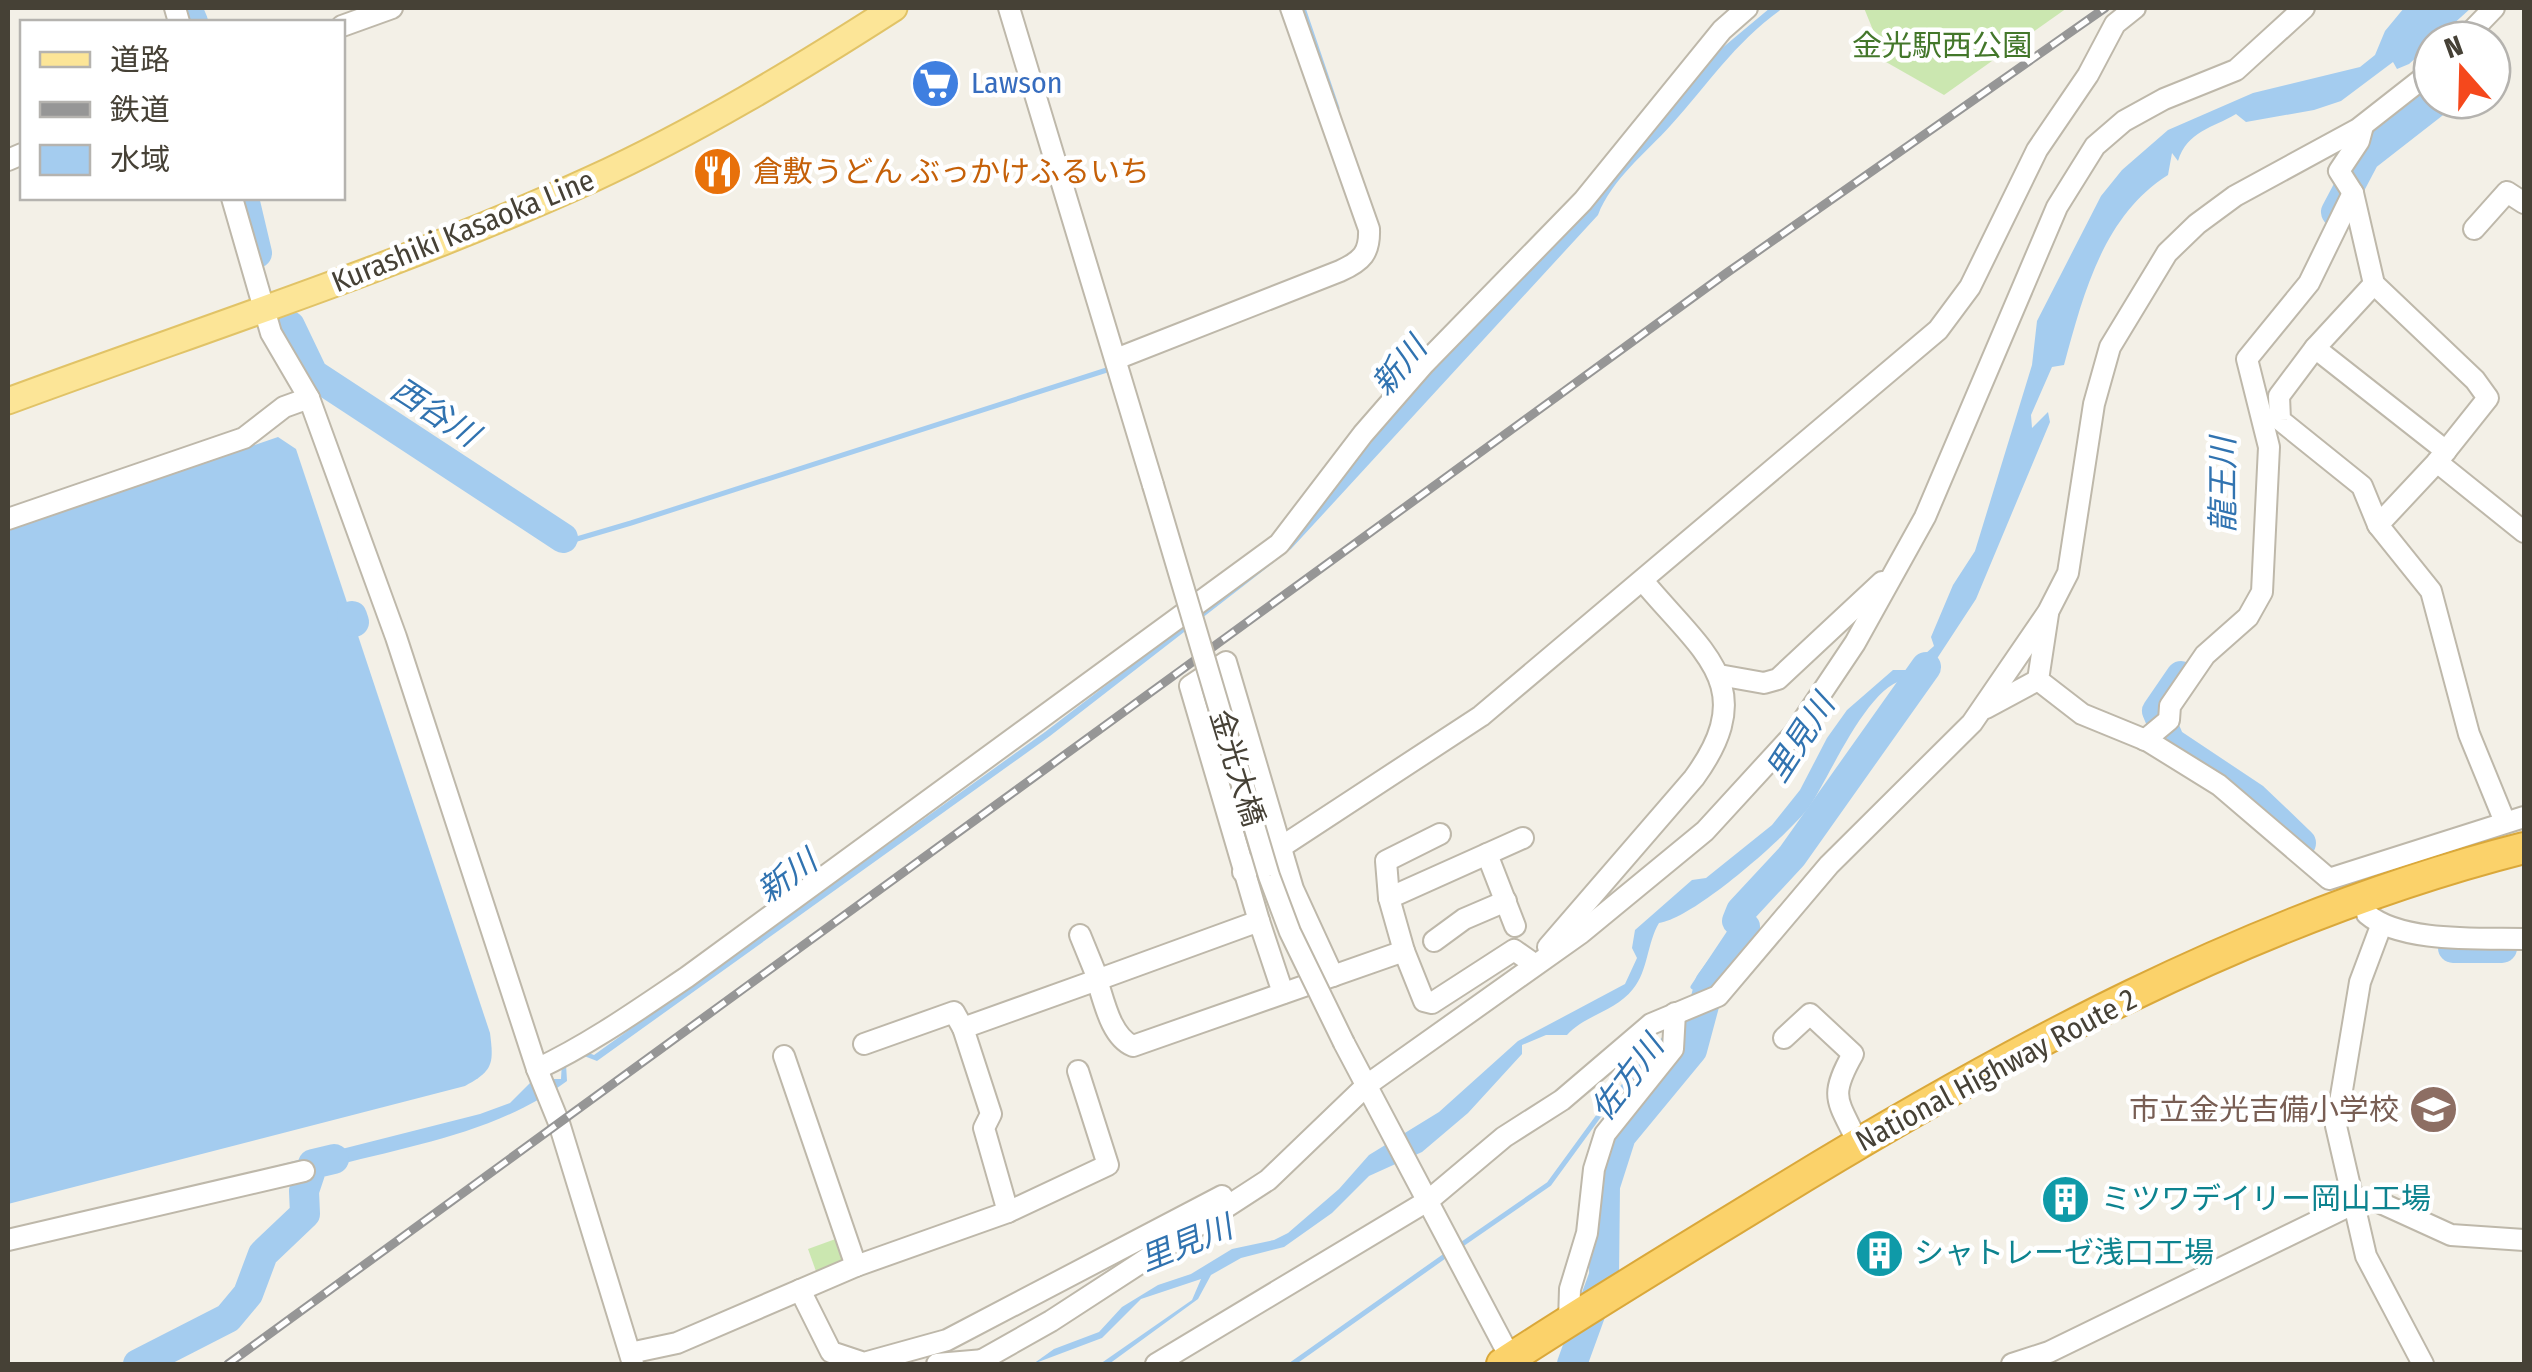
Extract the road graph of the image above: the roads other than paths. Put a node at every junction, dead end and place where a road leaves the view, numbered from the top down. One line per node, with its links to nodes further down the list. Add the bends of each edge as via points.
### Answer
1 (392, 8): 8 (street)
2 (894, 8): 16 (main road, Kurashiki Kasaoka Line, via 763,90 592,179)
3 (1009, 8): 18 (street, 金光大橋)
4 (1291, 8): 18 (street, via 1370,247 1340,271)
5 (1747, 8): 56 (street, via 1584,201 1424,364 1278,544 687,977 604,1034)
6 (2135, 8): 26 (street, via 2115,24 2037,150 1955,311)
7 (2304, 8): 25 (street, via 2236,70 2124,120 2096,146 2056,208 1925,517)
8 (345, 25)
9 (2412, 87): 10 (street)
10 (2363, 126): 11 (street, via 2339,171); 27 (street, via 2235,196 2197,224 2148,280 2110,347 2094,404 2068,573)
11 (2353, 192): 15 (street); 31 (street, via 2309,284 2248,359 2269,446 2262,592 2248,617 2205,655)
12 (233, 200): 16 (street)
13 (2524, 204): 14 (street, via 2507,192)
14 (2474, 229)
15 (2374, 284): 17 (street); 21 (street, via 2488,398)
16 (263, 311): 19 (street); 20 (main road, Kurashiki Kasaoka Line)
17 (2315, 348): 21 (street); 23 (street, via 2279,396 2280,420 2362,486)
18 (1118, 365): 58 (street, 金光大橋, bridge, via 1269,876)
19 (309, 398): 22 (street, via 284,407 244,438); 56 (street, via 396,637)
20 (8, 401)
21 (2441, 456): 23 (street); 24 (street)
22 (8, 518)
23 (2378, 526): 32 (street, via 2431,591 2469,734)
24 (2524, 532)
25 (1889, 577): 28 (street, via 1778,679); 47 (street, via 1832,681 1762,771 1705,831)
26 (1643, 581): 28 (street); 35 (street, via 1482,716)
27 (2048, 612): 29 (street); 30 (street)
28 (1719, 675): 47 (street, via 1727,698 1716,749)
29 (2038, 680): 30 (street); 31 (street, via 2082,714)
30 (1980, 712): 51 (street, via 1828,865 1718,996)
31 (2156, 730): 32 (street, via 2328,879)
32 (2515, 820)
33 (1440, 834): 39 (street, via 1386,861)
34 (1522, 838): 37 (street)
35 (1280, 847): 38 (street); 38 (street, via 1226,662 1190,686); 48 (street)
36 (2524, 848): 59 (highway, National Highway Route 2, via 2374,893 2248,944 2066,1026)
37 (1488, 854): 39 (street); 40 (street)
38 (1244, 872): 41 (street)
39 (1390, 898): 46 (street)
40 (1506, 901): 42 (street); 45 (street)
41 (1259, 920): 49 (street); 50 (street)
42 (1516, 926)
43 (1080, 934): 49 (street)
44 (2524, 939): 63 (street, via 2453,938 2374,920 2336,1126)
45 (1434, 941)
46 (1404, 951): 47 (street, via 1424,1000 1432,1004 1514,950); 48 (street)
47 (1534, 964): 58 (street)
48 (1334, 976): 50 (street)
49 (1097, 980): 50 (street, via 1123,1042 1133,1046); 52 (street)
50 (1283, 994)
51 (1683, 1010): 62 (street, via 1651,1024 1562,1100); 69 (street, via 1674,1049 1605,1134 1570,1289)
52 (963, 1028): 54 (street, via 954,1012); 64 (street, via 990,1114 984,1128)
53 (1784, 1038): 59 (street, via 1810,1014 1852,1054 1836,1084)
54 (864, 1044)
55 (784, 1056): 67 (street)
56 (537, 1068): 71 (street)
57 (1078, 1071): 64 (street, via 1108,1165)
58 (1371, 1093): 61 (street); 62 (street, 金光大橋)
59 (1858, 1143): 69 (highway, National Highway Route 2)
60 (304, 1171): 65 (street)
61 (1268, 1180): 72 (street, via 1252,1177 1072,1271 1052,1289); 73 (street)
62 (1424, 1191): 74 (street, 金光大橋); 76 (street)
63 (2355, 1203): 66 (street, via 2372,1199 2452,1235); 70 (street); 78 (street, via 2366,1256)
64 (1008, 1212): 67 (street)
65 (8, 1240)
66 (2524, 1240)
67 (856, 1266): 68 (street)
68 (800, 1290): 71 (street); 72 (street, via 831,1352 864,1363)
69 (1583, 1312): 74 (highway, National Highway Route 2)
70 (2056, 1358): 77 (street)
71 (632, 1359)
72 (892, 1361)
73 (980, 1362): 75 (street)
74 (1509, 1362)
75 (937, 1364)
76 (1156, 1364)
77 (2012, 1364)
78 (2422, 1364)

